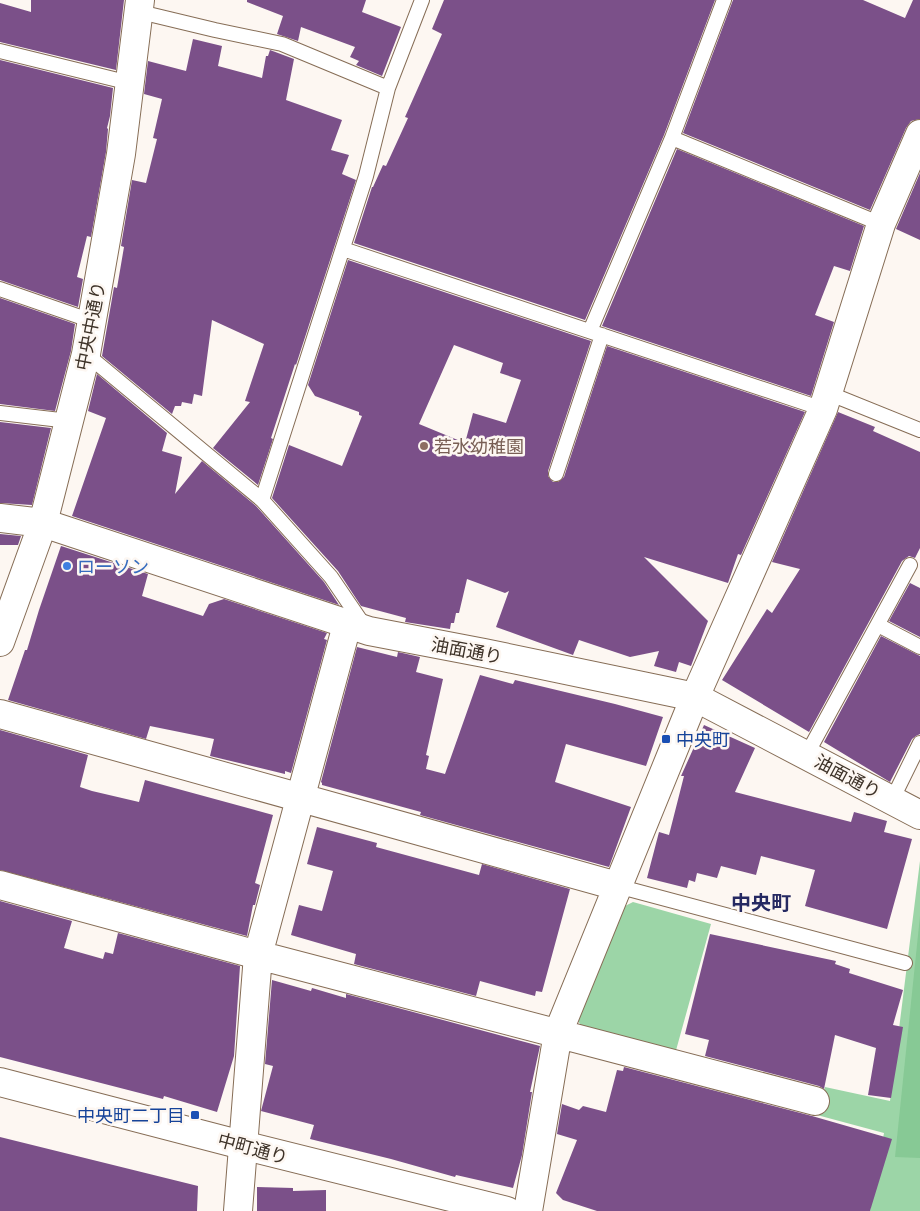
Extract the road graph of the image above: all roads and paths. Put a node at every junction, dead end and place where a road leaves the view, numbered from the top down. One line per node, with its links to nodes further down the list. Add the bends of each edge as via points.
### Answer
1 (422, 0): 6 (lane)
2 (724, 0): 8 (lane)
3 (140, 6): 5 (street, 中央中通り); 6 (lane, via 215,30 282,44)
4 (0, 52): 5 (lane)
5 (130, 83): 12 (street, 中央中通り)
6 (388, 88): 10 (lane)
7 (920, 135): 9 (street)
8 (672, 138): 9 (lane); 13 (lane)
9 (881, 224): 15 (street)
10 (344, 248): 13 (lane); 20 (lane)
11 (0, 289): 12 (lane)
12 (92, 321): 14 (street, 中央中通り)
13 (596, 333): 15 (lane); 19 (lane)
14 (86, 354): 17 (street, 中央中通り); 20 (lane)
15 (826, 401): 18 (lane); 28 (street)
16 (0, 413): 17 (lane)
17 (69, 421): 22 (street, 中央中通り)
18 (920, 430)
19 (556, 474)
20 (262, 500): 25 (lane, via 331,577)
21 (0, 518): 22 (street, 油面通り)
22 (43, 523): 25 (street, 油面通り); 26 (street, 中央中通り)
23 (910, 565): 24 (lane)
24 (878, 625): 27 (lane); 31 (lane)
25 (358, 628): 28 (street, 油面通り); 32 (street)
26 (0, 642)
27 (920, 647)
28 (695, 697): 31 (street, 油面通り); 36 (street)
29 (0, 714): 32 (street)
30 (920, 743): 33 (lane)
31 (808, 754): 33 (street, 油面通り)
32 (299, 797): 36 (street); 37 (street)
33 (892, 800): 34 (street, 油面通り)
34 (920, 815)
35 (0, 885): 37 (street)
36 (617, 886): 38 (lane); 39 (street)
37 (258, 955): 39 (street); 42 (street)
38 (905, 963)
39 (558, 1033): 41 (street); 46 (street)
40 (0, 1082): 42 (street, 中町通り)
41 (815, 1101)
42 (242, 1145): 43 (street, 中町通り); 44 (street)
43 (453, 1205): 45 (street, 中町通り)
44 (238, 1211)
45 (507, 1211)
46 (528, 1211)

